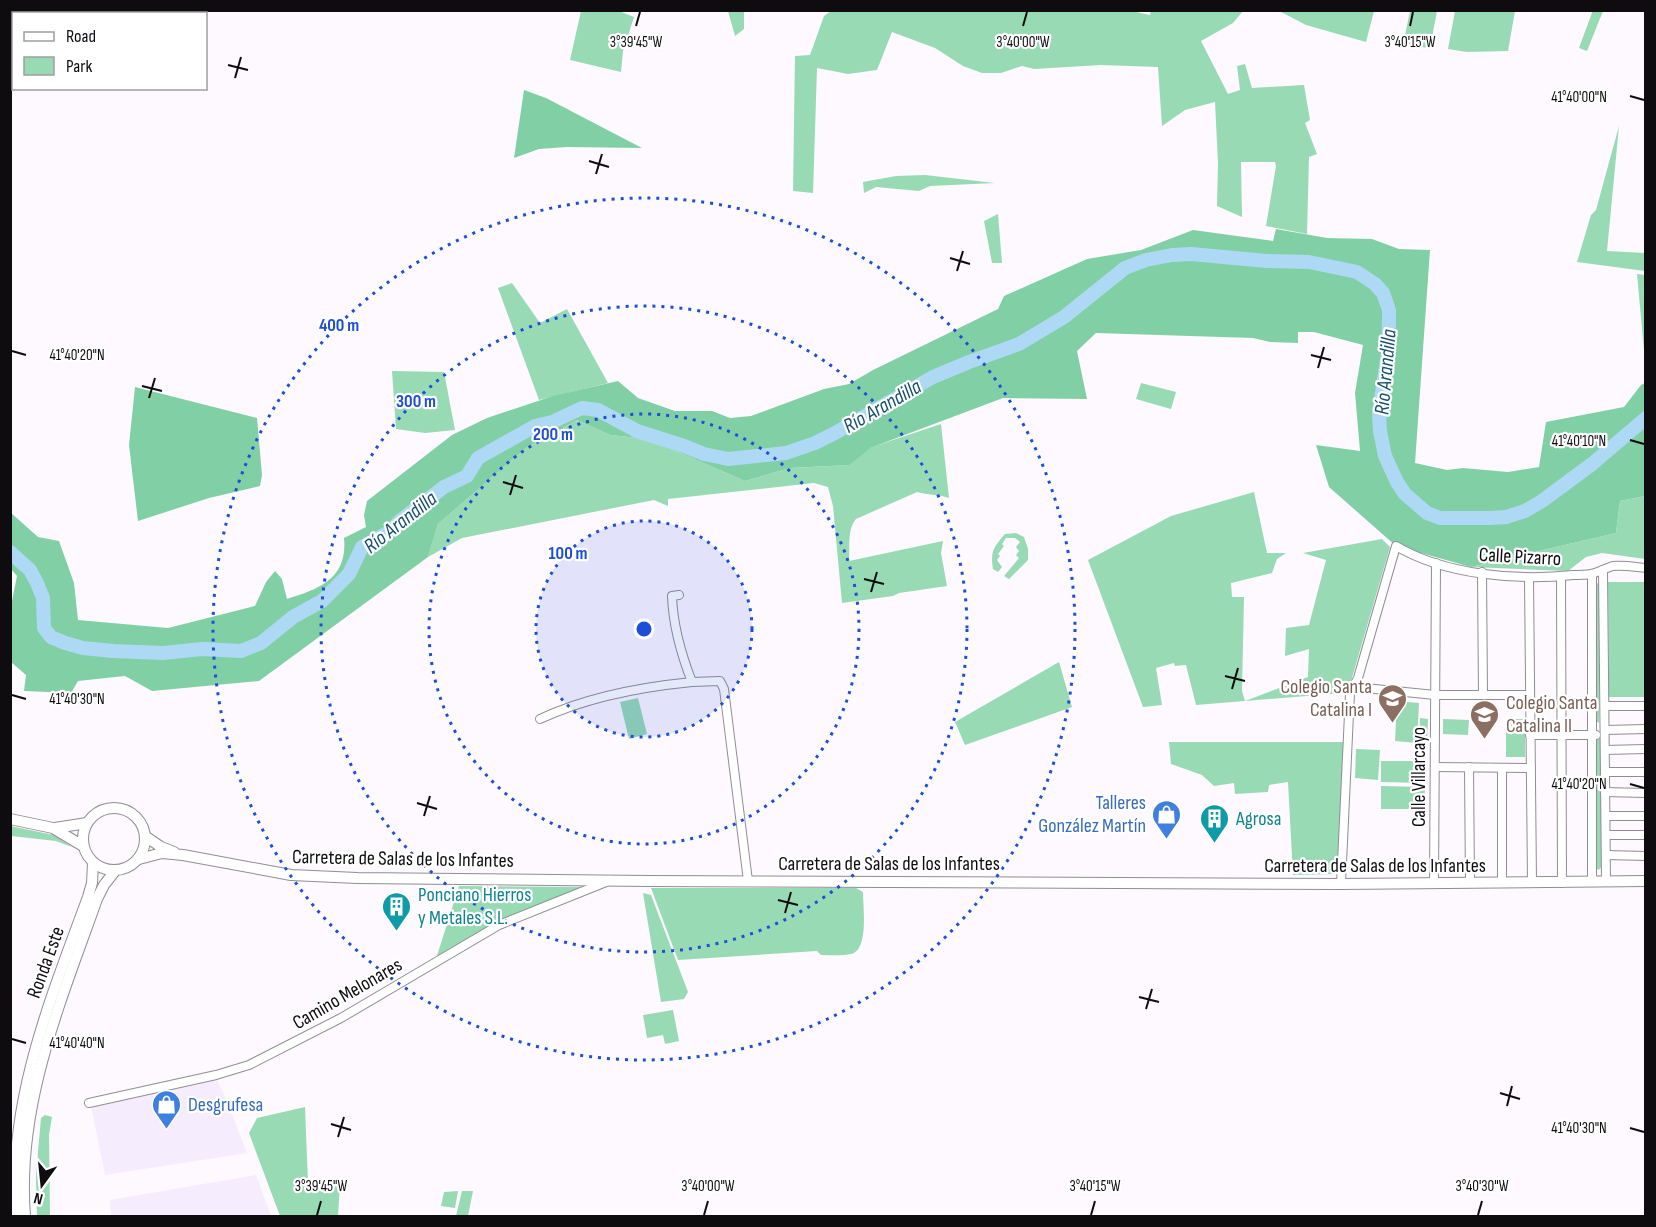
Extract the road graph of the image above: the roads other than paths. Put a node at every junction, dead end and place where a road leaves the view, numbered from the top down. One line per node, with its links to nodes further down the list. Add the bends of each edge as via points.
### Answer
1 (1436, 563): 4 (street, Calle Pizarro); 10 (street, Calle Pizarro, via 1396,546); 12 (street, Calle Villarcayo)
2 (1646, 568): 3 (street, Calle Pizarro, via 1623,566)
3 (1603, 570): 5 (street, Calle Pizarro); 14 (street)
4 (1482, 572): 7 (street, Calle Pizarro); 13 (street)
5 (1592, 573): 6 (street, Calle Pizarro); 21 (street)
6 (1561, 576): 7 (street, Calle Pizarro); 20 (street)
7 (1529, 578): 11 (street)
8 (679, 595): 9 (street, via 672,596 672,613)
9 (692, 682): 16 (street, via 566,706); 48 (street, via 720,681 724,689)
10 (1355, 687): 12 (street); 56 (street, via 1350,693)
11 (1530, 694): 13 (street); 19 (street)
12 (1435, 695): 13 (street); 24 (street, Calle Villarcayo)
13 (1483, 695)
14 (1605, 706): 15 (street); 18 (street)
15 (1646, 706)
16 (540, 719)
17 (1646, 729): 18 (street)
18 (1605, 732): 21 (street); 23 (street)
19 (1530, 735): 20 (street); 27 (street)
20 (1562, 735): 21 (street); 55 (street)
21 (1592, 735): 50 (street)
22 (1646, 749): 23 (street)
23 (1605, 750): 28 (street)
24 (1435, 767): 25 (street); 51 (street, Calle Villarcayo)
25 (1469, 767): 26 (street); 52 (street)
26 (1502, 768): 27 (street); 53 (street)
27 (1531, 768): 54 (street)
28 (1605, 772): 29 (street); 30 (street)
29 (1646, 772)
30 (1605, 792): 31 (street); 32 (street)
31 (1646, 793)
32 (1606, 816): 33 (street); 37 (street)
33 (1646, 816)
34 (10, 819): 36 (main road)
35 (87, 823): 36 (main road); 39 (main road, via 108,808 125,810 139,820); 40 (main road)
36 (53, 828): 40 (main road)
37 (1606, 835): 38 (street); 42 (street)
38 (1646, 835)
39 (145, 836): 41 (main road, Carretera de Salas de los Infantes); 44 (main road)
40 (83, 846): 45 (main road)
41 (183, 855): 44 (main road, Carretera de Salas de los Infantes); 47 (main road, Carretera de Salas de los Infantes, via 320,877)
42 (1606, 855): 43 (street); 50 (street)
43 (1646, 856)
44 (139, 859): 46 (main road, Ronda Este)
45 (93, 863): 46 (main road); 58 (main road, Ronda Este, via 90,890 27,1077 14,1177)
46 (115, 871): 59 (main road, Ronda Este, via 97,899 37,1078 27,1141)
47 (611, 880): 48 (main road, Carretera de Salas de los Infantes); 57 (street, Camino Melonares, via 499,925 341,1017 249,1065)
48 (748, 881): 56 (main road, Carretera de Salas de los Infantes)
49 (1646, 881): 50 (main road, Carretera de Salas de los Infantes)
50 (1598, 882): 55 (main road, Carretera de Salas de los Infantes)
51 (1434, 883): 52 (main road, Carretera de Salas de los Infantes); 56 (main road, Carretera de Salas de los Infantes)
52 (1470, 883): 53 (main road, Carretera de Salas de los Infantes)
53 (1502, 883): 54 (main road, Carretera de Salas de los Infantes)
54 (1532, 883): 55 (main road, Carretera de Salas de los Infantes)
55 (1562, 883)
56 (1341, 884)
57 (89, 1103)
58 (16, 1216)
59 (25, 1216)

